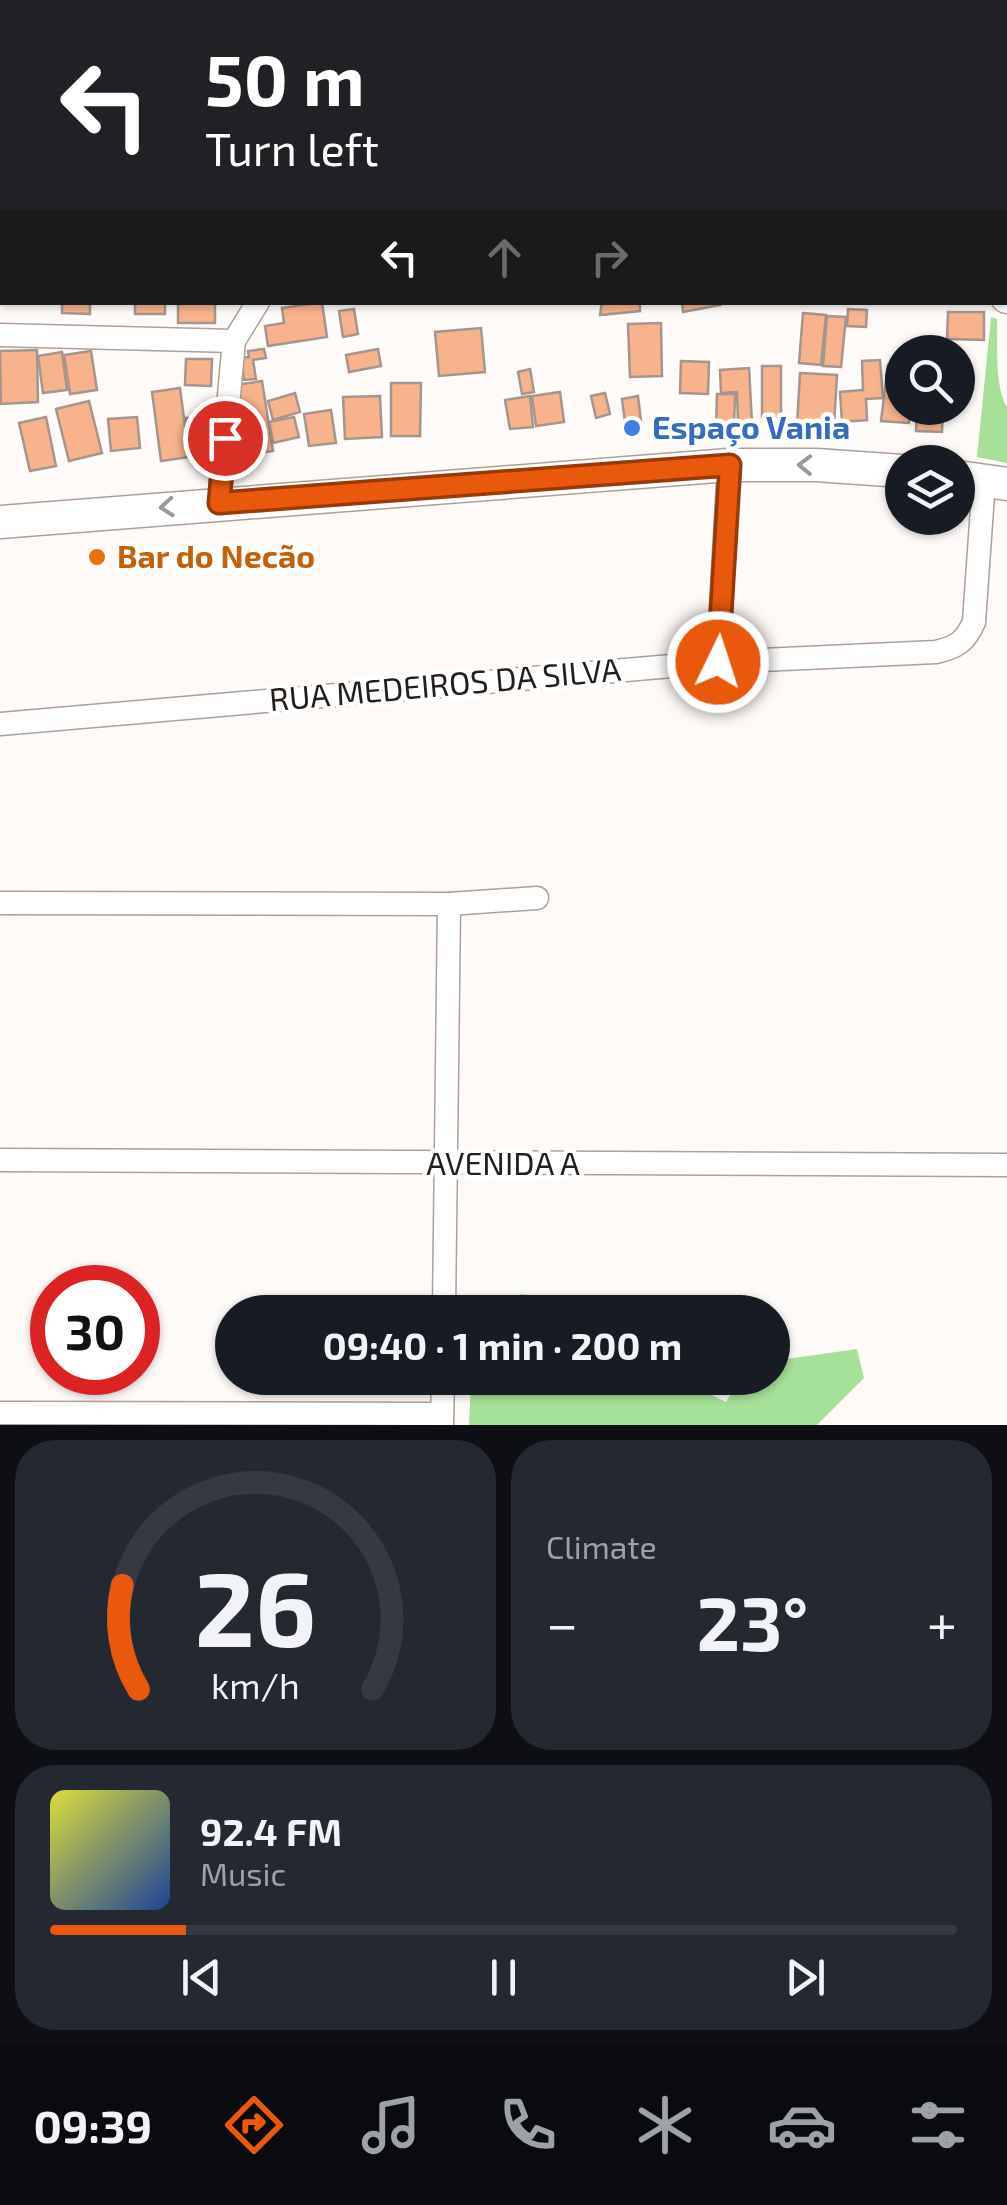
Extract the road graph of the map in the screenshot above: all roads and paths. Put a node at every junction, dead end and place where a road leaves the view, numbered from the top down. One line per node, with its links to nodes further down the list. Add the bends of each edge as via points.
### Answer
1 (256, 305): 3 (street)
2 (0, 335): 3 (street)
3 (234, 341): 7 (street)
4 (730, 465): 5 (main road, one-way to 4); 7 (main road); 9 (street)
5 (885, 470)
6 (983, 480): 9 (street, RUA MEDEIROS DA SILVA, via 974,622 956,648)
7 (219, 503): 8 (main road, one-way to 8)
8 (0, 522)
9 (718, 662): 10 (street, RUA MEDEIROS DA SILVA)
10 (0, 724)
11 (537, 898): 13 (street)
12 (0, 903): 13 (street)
13 (450, 904): 15 (street)
14 (0, 1160): 15 (street, AVENIDA A)
15 (448, 1164): 16 (street, AVENIDA A); 17 (street)
16 (1007, 1165)
17 (444, 1295)
18 (443, 1395): 20 (street)
19 (0, 1412): 20 (street)
20 (442, 1420)

